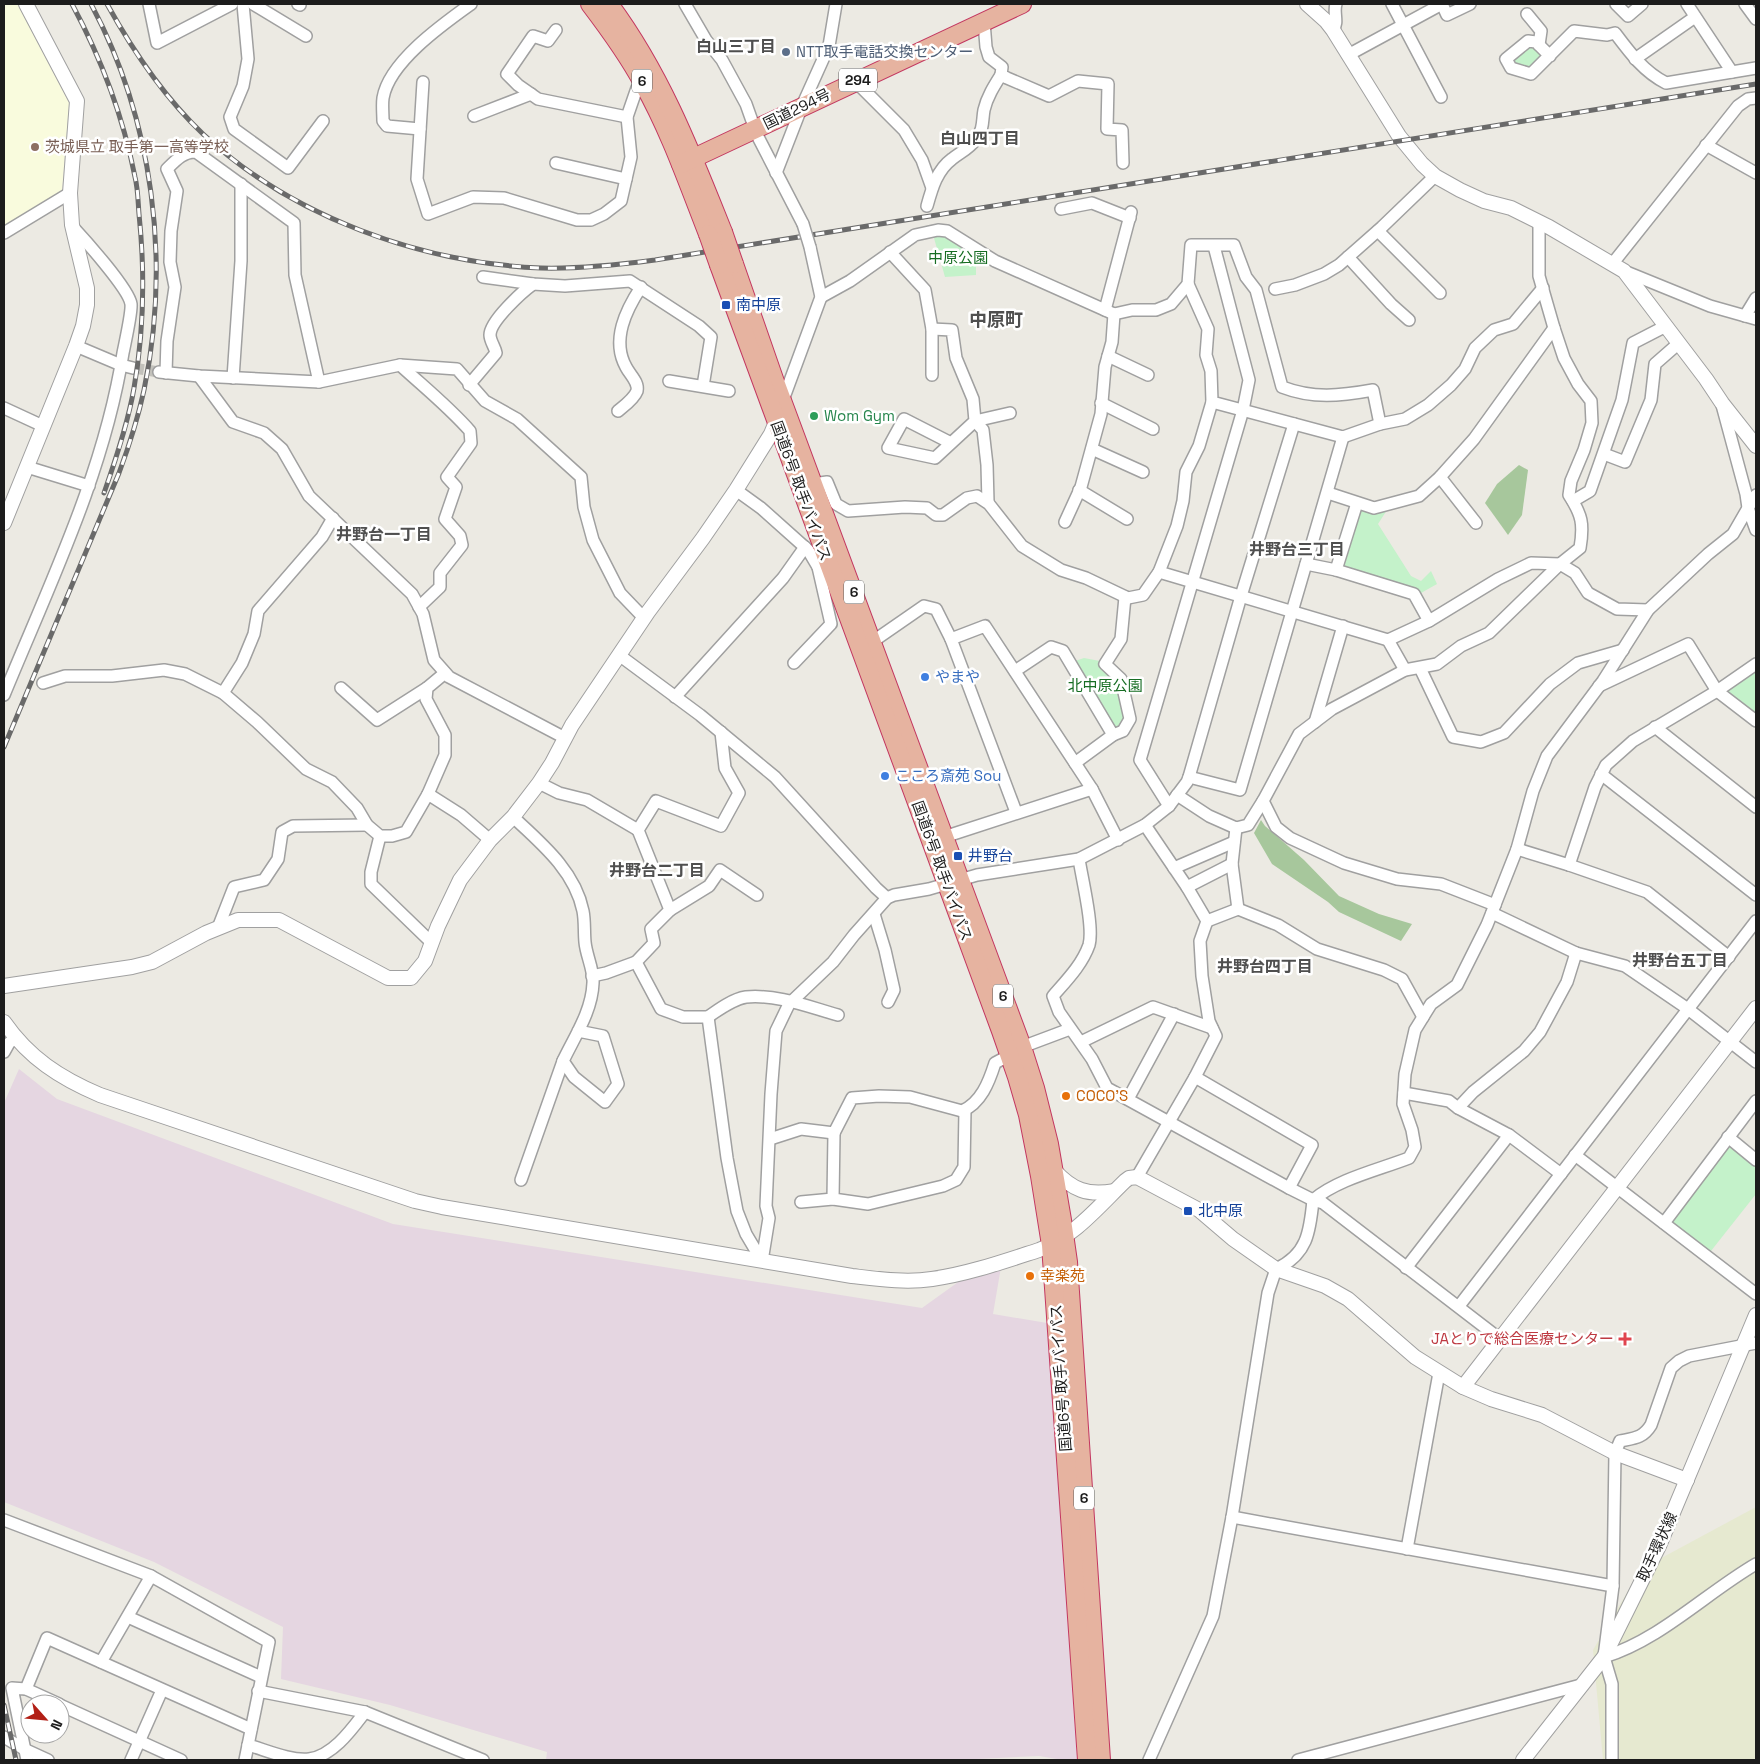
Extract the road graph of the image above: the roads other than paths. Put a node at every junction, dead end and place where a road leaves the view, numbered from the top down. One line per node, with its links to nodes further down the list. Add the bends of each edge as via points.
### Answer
1 (26, 4): 60 (street, via 77,101)
2 (149, 4): 3 (street, via 157,43)
3 (232, 4)
4 (243, 4): 47 (street, via 248,59 243,86 230,117 234,129 288,168)
5 (253, 4): 30 (street)
6 (471, 4): 48 (street, via 415,49 390,78 383,97 383,121 387,126)
7 (590, 4): 40 (highway, 国道6号 取手バイパス / 6)
8 (609, 4): 51 (highway, 国道6号 取手バイパス / 6, via 638,47 682,130)
9 (685, 4): 49 (street, via 722,60 746,104)
10 (836, 4): 44 (street, via 829,46)
11 (1022, 4): 25 (highway, 国道294号 / 294)
12 (1307, 4): 28 (street)
13 (1336, 4): 28 (street)
14 (1392, 4): 26 (street)
15 (1442, 4): 16 (street, via 1447,15); 26 (street)
16 (1470, 4)
17 (1616, 4): 22 (street)
18 (1642, 4): 22 (street)
19 (1687, 4): 23 (street)
20 (1745, 4): 24 (street)
21 (1527, 14): 31 (street, via 1541,32)
22 (1628, 16): 29 (street)
23 (1695, 17): 34 (street); 36 (street)
24 (1756, 19)
25 (984, 22): 37 (street, via 986,47 989,56 1002,67); 38 (highway, 国道294号 / 294)
26 (1402, 24): 32 (street); 42 (street)
27 (556, 30): 41 (street, via 548,40 533,36 507,74)
28 (1333, 30): 32 (street)
29 (1615, 33): 33 (street, via 1574,31); 34 (street)
30 (306, 36)
31 (1539, 45): 33 (street); 33 (street, via 1528,41 1506,60 1511,68 1531,74)
32 (1348, 55): 56 (street, via 1411,153)
33 (1550, 56)
34 (1635, 59): 36 (street, via 1654,77 1666,83)
35 (1756, 68): 36 (street)
36 (1732, 72)
37 (1001, 75): 53 (street, via 1049,96 1078,81 1108,84 1107,129 1122,130); 59 (street, via 989,95 983,129 966,150 950,160 935,178)
38 (855, 81): 44 (highway, 国道294号 / 294); 59 (street, via 904,130 922,160)
39 (423, 82): 48 (street)
40 (643, 83): 46 (street, via 637,88); 51 (highway, 国道6号 取手バイパス / 6, via 669,135)
41 (531, 94): 45 (street); 46 (street, via 538,99)
42 (1441, 97)
43 (1756, 98): 50 (street, via 1738,106)
44 (802, 106): 49 (highway, 国道294号 / 294); 54 (street)
45 (474, 116)
46 (627, 117): 57 (street, via 631,157)
47 (323, 120)
48 (420, 129): 57 (street, via 417,179 428,214 473,197 504,198 577,220 591,220 621,201)
49 (755, 129): 51 (highway, 国道294号 / 294); 54 (street)
50 (1706, 145): 55 (street); 71 (street)
51 (688, 161): 70 (highway, 国道6号 取手バイパス / 6, bridge)
52 (556, 163): 57 (street)
53 (1123, 163)
54 (776, 173): 79 (street, bridge, via 803,224)
55 (1756, 173)
56 (1435, 176): 63 (street, via 1484,201 1511,208); 65 (street)
57 (626, 179)
58 (241, 184): 94 (street, via 196,152 189,152 167,169 177,192 170,262 175,288 163,373); 95 (street, via 241,260); 97 (street, via 294,223 295,275)
59 (932, 188): 61 (street)
60 (70, 193): 64 (street); 66 (street)
61 (927, 206)
62 (1061, 208): 81 (street, via 1092,203 1131,215)
63 (1539, 222): 71 (street); 77 (street, via 1539,276)
64 (72, 225): 88 (street, via 87,288 87,305); 91 (street, via 98,255 131,304)
65 (1378, 231): 69 (street); 78 (street)
66 (4, 234)
67 (1214, 246): 74 (street, via 1191,245); 106 (street, via 1249,380); 112 (street, via 1234,245 1246,277 1256,290 1282,388 1298,394 1334,396 1372,390)
68 (890, 252): 79 (street); 81 (street, via 915,235 947,231 996,261); 86 (street, via 925,290)
69 (1348, 257): 76 (street, via 1324,274 1295,285); 83 (street)
70 (726, 264): 101 (highway, 国道6号 取手バイパス / 6); 110 (highway, 国道6号 取手バイパス / 6)
71 (1618, 267): 82 (street, via 1710,306); 84 (street)
72 (483, 277): 73 (street)
73 (533, 284): 75 (street, via 565,286 630,281); 98 (street, via 497,320 490,332 496,353)
74 (1188, 284): 81 (street, via 1171,304 1156,310); 103 (street, via 1208,329 1206,355 1211,370)
75 (641, 287): 99 (street, via 711,337); 107 (street, via 629,306 620,344 622,357 637,383 637,390)
76 (1275, 288)
77 (1543, 288): 85 (street); 112 (street, via 1513,324 1494,330 1475,348 1465,370 1428,404 1405,419)
78 (1440, 293)
79 (821, 297): 101 (street)
80 (1756, 298): 82 (street)
81 (1109, 312): 89 (street, via 1112,342)
82 (1751, 318)
83 (1409, 320)
84 (1666, 326): 87 (street); 119 (street, via 1633,343 1622,400)
85 (1554, 328): 122 (street, via 1474,439); 129 (street, via 1564,358 1591,402 1592,423 1568,495)
86 (932, 330): 92 (street); 109 (street, via 952,330 956,358 972,399)
87 (1679, 343): 104 (street); 119 (street, via 1655,364 1651,400 1625,462)
88 (76, 346): 91 (street); 113 (street)
89 (1108, 356): 93 (street); 102 (street)
90 (400, 365): 97 (street); 98 (street, via 457,370); 148 (street, via 441,400 470,431 471,443 447,477 456,487 444,519 460,536 462,545 440,573 440,587)
91 (127, 367): 124 (street)
92 (932, 375)
93 (1148, 375)
94 (199, 376): 95 (street); 133 (street, via 233,422 264,434 282,449 310,496)
95 (233, 378): 97 (street)
96 (668, 381): 99 (street)
97 (319, 382)
98 (469, 385): 151 (street, via 485,401 518,419 582,477 584,507 593,540 620,593)
99 (703, 386): 100 (street)
100 (729, 391)
101 (783, 400): 110 (street); 123 (highway, 国道6号 取手バイパス / 6)
102 (1101, 402): 114 (street); 118 (street)
103 (1212, 402): 106 (street); 144 (street, via 1199,446 1186,472 1177,526)
104 (1722, 404): 117 (street); 132 (street)
105 (4, 408): 113 (street)
106 (1243, 410): 111 (street); 145 (street)
107 (618, 411)
108 (1010, 413): 109 (street)
109 (975, 421): 116 (street); 130 (street, via 983,430)
110 (776, 422): 125 (street); 142 (highway, 国道6号 取手バイパス / 6)
111 (1294, 424): 115 (street); 146 (street)
112 (1380, 424): 115 (street)
113 (43, 426): 120 (street)
114 (1153, 429)
115 (1343, 437): 127 (street)
116 (951, 443): 116 (street, via 935,458 888,448 904,419)
117 (1756, 446)
118 (1092, 449): 121 (street); 126 (street)
119 (1604, 454): 129 (street, via 1590,491)
120 (26, 467): 124 (street); 135 (street)
121 (1143, 472)
122 (1440, 477): 131 (street, via 1419,496 1374,508); 137 (street)
123 (813, 484): 130 (street, via 827,482 836,504 848,511 905,507 927,508 936,515 949,512 967,498 977,496); 156 (highway, 国道6号 取手バイパス / 6)
124 (89, 486): 162 (street, via 73,530)
125 (736, 490): 139 (street); 151 (street)
126 (1079, 490): 134 (street); 136 (street)
127 (1328, 493): 131 (street); 140 (street)
128 (1756, 495): 132 (street)
129 (1573, 501): 141 (street, via 1580,511 1583,532 1580,548)
130 (988, 502): 147 (street, via 1022,546 1061,570)
131 (1357, 503): 143 (street)
132 (1748, 508): 138 (street); 150 (street, via 1733,534)
133 (333, 518): 148 (street, via 412,594); 171 (street, via 322,537 258,611 254,634)
134 (1128, 519)
135 (4, 522)
136 (1065, 522)
137 (1476, 523)
138 (1756, 530)
139 (805, 547): 142 (street); 173 (street, via 783,578)
140 (1306, 564): 143 (street); 149 (street)
141 (1560, 564): 150 (street, via 1575,573 1588,593 1617,609); 152 (street, via 1531,563); 161 (street, via 1489,633 1461,646 1437,664)
142 (823, 565): 159 (street, via 832,624); 206 (highway, 国道6号 取手バイパス / 6)
143 (1336, 570): 152 (street, via 1414,594)
144 (1159, 572): 145 (street); 147 (street, via 1143,595)
145 (1192, 582): 146 (street); 188 (street, via 1140,760)
146 (1241, 596): 149 (street); 182 (street)
147 (1126, 597): 178 (street, via 1121,639 1105,664 1121,679 1130,719 1124,731)
148 (419, 607): 165 (street, via 434,660)
149 (1293, 610): 153 (street); 182 (street, via 1240,790)
150 (1648, 610): 157 (street)
151 (644, 618): 158 (street)
152 (1429, 621): 155 (street)
153 (1343, 626): 155 (street); 174 (street)
154 (951, 640): 156 (street, via 936,609 924,606); 164 (street, via 985,626); 190 (street)
155 (1388, 640): 163 (street)
156 (872, 642): 197 (highway, 国道6号 取手バイパス / 6)
157 (1623, 650): 161 (street, via 1578,663 1550,684 1504,733 1481,742 1453,737); 167 (street)
158 (620, 655): 173 (street); 179 (street)
159 (794, 663)
160 (1756, 664): 170 (street)
161 (1420, 668): 163 (street)
162 (9, 669): 172 (street)
163 (1405, 670): 174 (street, via 1332,709)
164 (1015, 672): 178 (street, via 1051,647 1063,651); 180 (street)
165 (445, 673): 169 (street); 179 (street)
166 (44, 683): 171 (street, via 65,676 112,676 164,670 185,674)
167 (1597, 687): 170 (street, via 1688,644); 201 (street, via 1547,756 1533,791)
168 (341, 688): 169 (street, via 377,720)
169 (427, 688): 185 (street, via 426,699 444,735 445,755)
170 (1717, 691): 175 (street); 176 (street)
171 (223, 693): 192 (street, via 306,769 332,782 357,808)
172 (4, 695)
173 (675, 697): 177 (street)
174 (1315, 722): 187 (street, via 1299,734)
175 (1756, 722)
176 (1655, 727): 181 (street, via 1633,741 1606,765); 189 (street)
177 (721, 732): 195 (street, via 726,768 739,793 721,826 656,801); 210 (street, via 783,784)
178 (1113, 735): 180 (street)
179 (565, 738): 183 (street)
180 (1075, 763): 184 (street)
181 (1601, 774): 204 (street); 209 (street)
182 (1189, 777): 186 (street)
183 (539, 783): 191 (street); 195 (street, via 559,793 588,800)
184 (1092, 789): 190 (street); 199 (street)
185 (428, 794): 196 (street, via 406,832); 198 (street, via 461,815)
186 (1177, 795): 188 (street); 194 (street, via 1209,816)
187 (1263, 801): 194 (street, via 1248,825); 212 (street, via 1276,827 1308,847 1344,863 1396,879 1441,884)
188 (1168, 806): 193 (street)
189 (1756, 807)
190 (1016, 812): 197 (street)
191 (513, 817): 198 (street); 222 (street, via 559,863 574,883 583,911)
192 (367, 825): 196 (street); 217 (street, via 293,826 282,832 278,859 264,880 234,886)
193 (1145, 825): 199 (street); 205 (street)
194 (1236, 828): 200 (street)
195 (638, 830): 213 (street)
196 (380, 836): 218 (street, via 370,884)
197 (944, 836): 206 (highway, 国道6号 取手バイパス / 6)
198 (490, 840): 218 (street, via 460,880)
199 (1118, 840): 202 (street)
200 (1234, 842): 203 (street); 205 (street)
201 (1517, 849): 204 (street); 212 (street)
202 (1079, 859): 206 (street, via 986,873); 234 (street, via 1089,916 1089,944 1076,969 1053,996)
203 (1232, 864): 207 (street); 211 (street)
204 (1569, 865): 220 (street, via 1647,892)
205 (1174, 868): 207 (street)
206 (954, 882): 210 (street); 239 (highway, 国道6号 取手バイパス / 6)
207 (1186, 887): 216 (street)
208 (757, 895): 213 (street, via 720,870 709,886)
209 (1756, 895)
210 (887, 898): 214 (street)
211 (1238, 909): 216 (street); 230 (street, via 1278,925 1317,949 1402,979)
212 (1493, 909): 219 (street); 230 (street, via 1457,985 1431,1004)
213 (670, 910): 221 (street, via 651,929 654,943)
214 (874, 914): 224 (street, via 833,962); 225 (street, via 894,990)
215 (1756, 921): 220 (street)
216 (1207, 922): 233 (street, via 1200,950)
217 (218, 928): 218 (street, via 238,920 279,920 388,978 411,978 425,961); 223 (street, via 152,962)
218 (432, 943)
219 (1576, 954): 227 (street, via 1625,966); 247 (street, via 1567,982 1540,1032 1524,1051)
220 (1729, 957): 227 (street)
221 (636, 962): 222 (street); 231 (street, via 661,1008 683,1017)
222 (592, 976): 235 (street, via 594,982 587,1013)
223 (4, 986)
224 (792, 1001): 229 (street); 231 (street, via 745,997); 253 (street, via 776,1031)
225 (888, 1002)
226 (1756, 1008): 238 (street)
227 (1688, 1010): 238 (street); 254 (street)
228 (1174, 1014): 233 (street); 237 (street, via 1153,1008); 245 (street)
229 (838, 1015)
230 (1423, 1016): 244 (street, via 1415,1030)
231 (708, 1017): 268 (street, via 737,1211)
232 (4, 1022): 236 (street)
233 (1212, 1028): 243 (street, via 1216,1036)
234 (1070, 1029): 237 (street); 239 (street)
235 (578, 1031): 241 (street); 241 (street, via 604,1036 618,1084 605,1102 574,1077)
236 (15, 1038): 240 (street); 268 (street, via 49,1069 100,1095 414,1201)
237 (1081, 1042): 245 (street, via 1107,1088)
238 (1730, 1042): 242 (street); 260 (street)
239 (1016, 1051): 248 (street, via 995,1063 988,1086); 256 (highway, 国道6号 取手バイパス / 6, via 1037,1096); 267 (highway, 国道6号 取手バイパス / 6, via 1017,1077)
240 (4, 1052)
241 (563, 1061): 259 (street)
242 (1756, 1062)
243 (1195, 1077): 249 (street); 261 (street, via 1312,1145)
244 (1404, 1093): 247 (street, via 1449,1101); 264 (street, via 1403,1104 1415,1147 1409,1158 1338,1184)
245 (1128, 1100): 249 (street)
246 (1756, 1101): 252 (street)
247 (1458, 1108): 251 (street)
248 (965, 1110): 250 (street, via 910,1097 852,1098); 263 (street, via 964,1167 956,1180 868,1204)
249 (1169, 1121): 258 (street); 261 (street)
250 (834, 1133): 253 (street, via 801,1129); 263 (street)
251 (1509, 1135): 257 (street); 269 (street)
252 (1728, 1137): 255 (street); 266 (street)
253 (770, 1139): 268 (street, via 766,1206 769,1218)
254 (1575, 1155): 257 (street); 260 (street)
255 (1756, 1160)
256 (1054, 1170): 262 (street, via 1081,1190 1097,1193); 267 (highway, 国道6号 取手バイパス / 6)
257 (1561, 1174): 272 (street)
258 (1137, 1176): 262 (street, via 1129,1178); 270 (street, via 1199,1210)
259 (520, 1180)
260 (1617, 1187): 266 (street); 274 (street)
261 (1289, 1188): 264 (street)
262 (1114, 1191): 267 (street, via 1076,1229)
263 (833, 1199): 265 (street)
264 (1313, 1200): 269 (street, via 1323,1203); 270 (street, via 1311,1220 1301,1250 1292,1260)
265 (802, 1202)
266 (1664, 1223): 271 (street)
267 (1058, 1241): 268 (street, via 1021,1256 924,1280 852,1276); 308 (highway, 国道6号 取手バイパス / 6); 309 (highway, 国道6号 取手バイパス / 6, via 1071,1306)
268 (762, 1261)
269 (1406, 1268): 272 (street)
270 (1276, 1269): 276 (street, via 1337,1291 1415,1357); 280 (street, via 1268,1293)
271 (1756, 1294)
272 (1459, 1306): 274 (street)
273 (1756, 1315): 275 (street, 取手環状線)
274 (1500, 1339): 277 (street)
275 (1750, 1345): 278 (street, via 1679,1360 1671,1368 1646,1434 1620,1441); 279 (street, 取手環状線)
276 (1439, 1373): 277 (street); 282 (street)
277 (1463, 1386): 278 (street, via 1491,1399 1542,1415)
278 (1614, 1452): 279 (street); 285 (street)
279 (1686, 1480): 287 (street, 取手環状線, via 1659,1546)
280 (1232, 1517): 282 (street); 310 (street, via 1213,1616)
281 (4, 1520): 284 (street)
282 (1407, 1549): 285 (street)
283 (1756, 1564): 287 (street, via 1658,1630 1622,1651)
284 (151, 1576): 286 (street); 289 (street, via 269,1642)
285 (1613, 1586): 287 (street)
286 (128, 1617): 288 (street); 289 (street)
287 (1604, 1657): 290 (street, 取手環状線); 313 (street, via 1612,1684)
288 (101, 1662): 291 (street, via 47,1638); 292 (street)
289 (261, 1677): 293 (street)
290 (1581, 1685): 311 (street); 312 (street, 取手環状線)
291 (26, 1689): 294 (street); 301 (street, via 12,1688)
292 (162, 1690): 297 (street); 299 (street)
293 (258, 1692): 296 (street); 297 (street)
294 (37, 1694)
295 (70, 1709): 299 (street)
296 (365, 1712): 300 (street, via 344,1739 329,1751 310,1759 294,1758); 302 (street)
297 (251, 1729): 300 (street)
298 (4, 1737): 301 (street)
299 (140, 1742): 304 (street); 305 (street)
300 (248, 1745): 306 (street)
301 (26, 1755): 303 (street)
302 (467, 1757): 307 (street)
303 (48, 1760)
304 (132, 1760)
305 (181, 1760)
306 (245, 1760)
307 (483, 1760)
308 (1087, 1760)
309 (1101, 1760)
310 (1149, 1760)
311 (1298, 1760)
312 (1523, 1760)
313 (1612, 1760)

